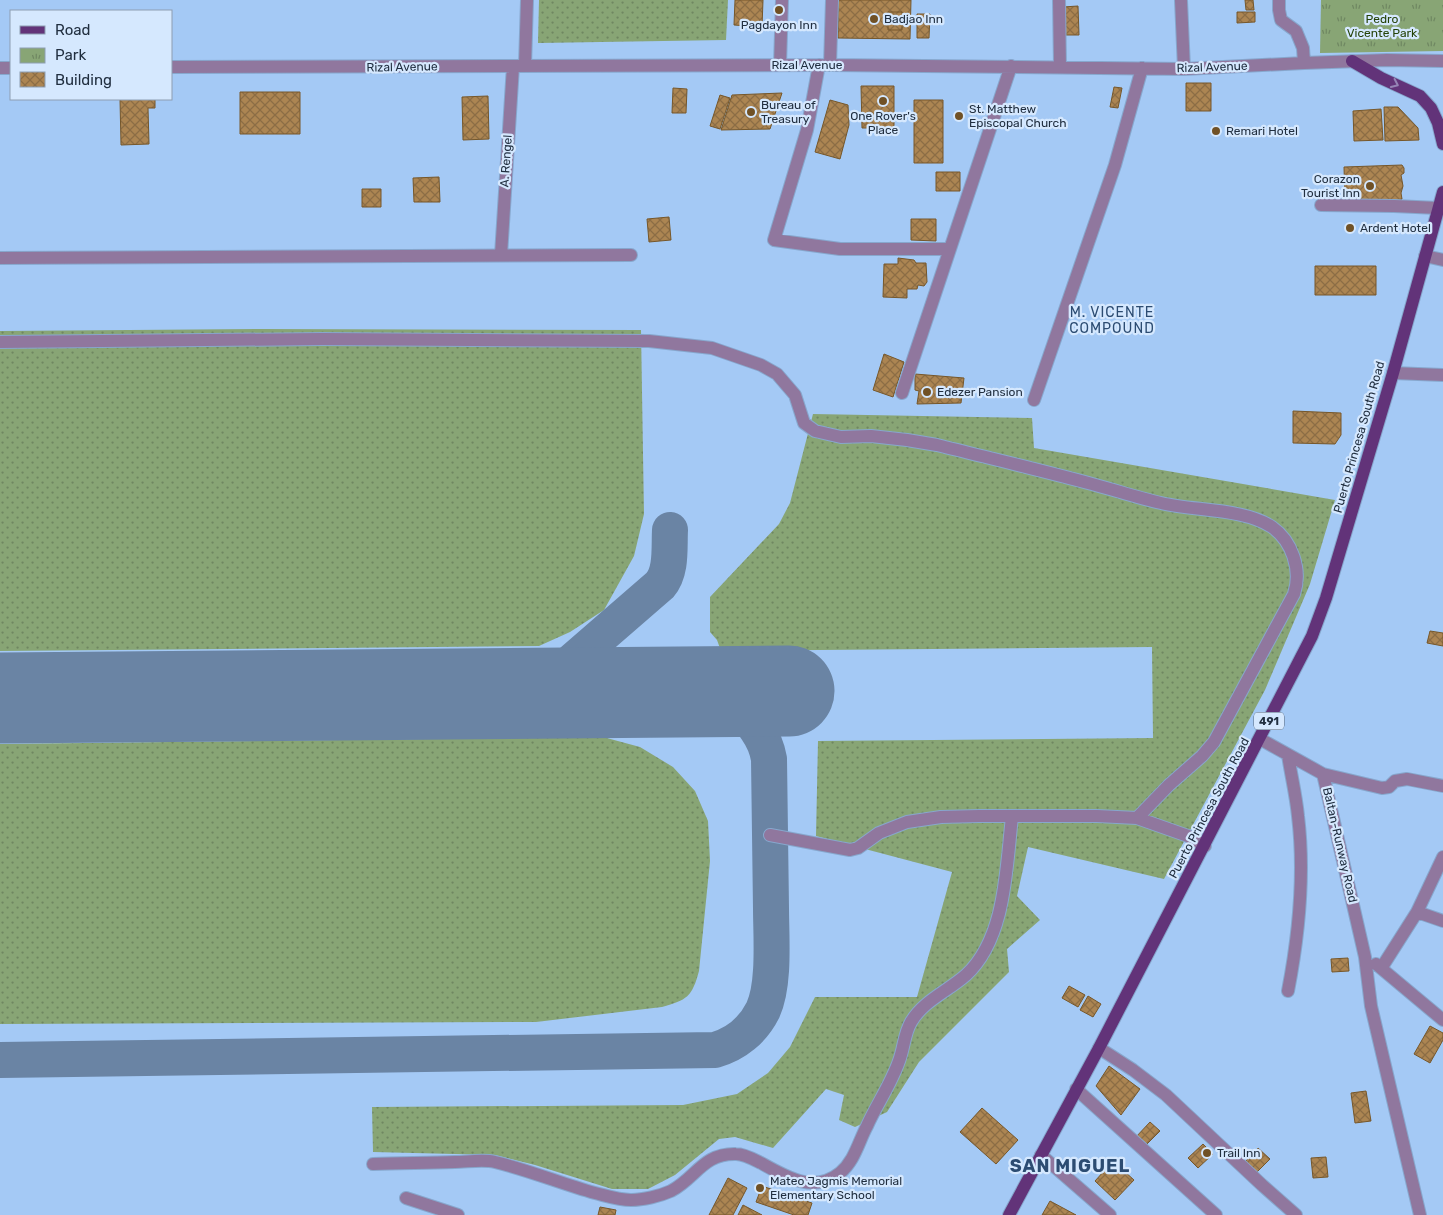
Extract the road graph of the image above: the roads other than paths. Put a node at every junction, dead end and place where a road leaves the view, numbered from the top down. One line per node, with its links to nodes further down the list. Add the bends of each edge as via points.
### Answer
1 (527, 0): 12 (street, A. Rengel)
2 (782, 0): 10 (street)
3 (832, 0): 11 (street)
4 (1059, 0): 15 (street)
5 (1181, 0): 17 (street)
6 (1279, 0): 9 (street, via 1281,20 1296,31)
7 (1352, 61): 8 (street, Rizal Avenue); 9 (street, Rizal Avenue); 18 (main road, one-way to 18, via 1420,96 1431,108)
8 (1443, 61)
9 (1304, 62): 17 (street, Rizal Avenue)
10 (780, 65): 11 (street, Rizal Avenue); 12 (street, Rizal Avenue)
11 (824, 65): 13 (street, Rizal Avenue); 22 (street, via 774,240 840,249)
12 (519, 66): 14 (street, Rizal Avenue); 24 (street, A. Rengel)
13 (1011, 66): 15 (street, Rizal Avenue); 22 (street)
14 (172, 67)
15 (1060, 67): 16 (street, Rizal Avenue)
16 (1142, 68): 17 (street, Rizal Avenue); 32 (street, via 1116,165)
17 (1184, 69)
18 (1443, 144)
19 (1443, 192): 21 (main road, Puerto Princesa South Road / 491)
20 (1322, 205): 21 (street)
21 (1438, 208): 25 (main road, Puerto Princesa South Road / 491)
22 (949, 249): 31 (street)
23 (631, 255): 24 (street)
24 (501, 256): 26 (street)
25 (1425, 256): 27 (street); 29 (main road, Puerto Princesa South Road / 491)
26 (0, 258)
27 (1443, 260)
28 (0, 342): 38 (street, via 312,339 649,341 712,348 777,374 795,396 804,423 815,431 937,445 1162,504 1260,521 1280,533 1294,557 1297,578 1294,594 1214,742)
29 (1393, 373): 30 (street); 33 (main road, Puerto Princesa South Road / 491, via 1326,598 1312,636)
30 (1443, 374)
31 (902, 393)
32 (1034, 400)
33 (1260, 739): 34 (street, Baltan-Runway Road); 40 (main road, Puerto Princesa South Road / 491)
34 (1288, 755): 35 (street, Baltan-Runway Road); 46 (street, via 1298,816 1301,886)
35 (1324, 774): 36 (street, via 1382,788 1402,779); 44 (street, Baltan-Runway Road)
36 (1443, 786)
37 (1012, 817): 38 (street); 39 (street, via 942,817 907,822 850,850); 51 (street, via 1001,908 986,948 965,976 912,1020 894,1075 856,1153 847,1167 827,1181 797,1181 740,1154 731,1154 708,1160 672,1190 633,1200 578,1188 493,1162)
38 (1136, 818): 40 (street, via 1188,836)
39 (770, 835)
40 (1205, 846): 48 (main road, Puerto Princesa South Road / 491)
41 (1443, 856): 42 (street)
42 (1417, 912): 43 (street); 45 (street)
43 (1443, 921)
44 (1365, 957): 45 (street); 58 (street, Baltan-Runway Road, via 1371,1006)
45 (1382, 967): 47 (street)
46 (1288, 991)
47 (1443, 1020)
48 (1099, 1048): 49 (main road, Puerto Princesa South Road / 491); 57 (street, via 1166,1095)
49 (1076, 1089): 50 (main road, Puerto Princesa South Road / 491); 56 (street)
50 (1041, 1155): 54 (main road, Puerto Princesa South Road / 491); 55 (street)
51 (373, 1164)
52 (406, 1198): 53 (street)
53 (458, 1215)
54 (1009, 1215)
55 (1110, 1215)
56 (1216, 1215)
57 (1296, 1215)
58 (1420, 1215)

